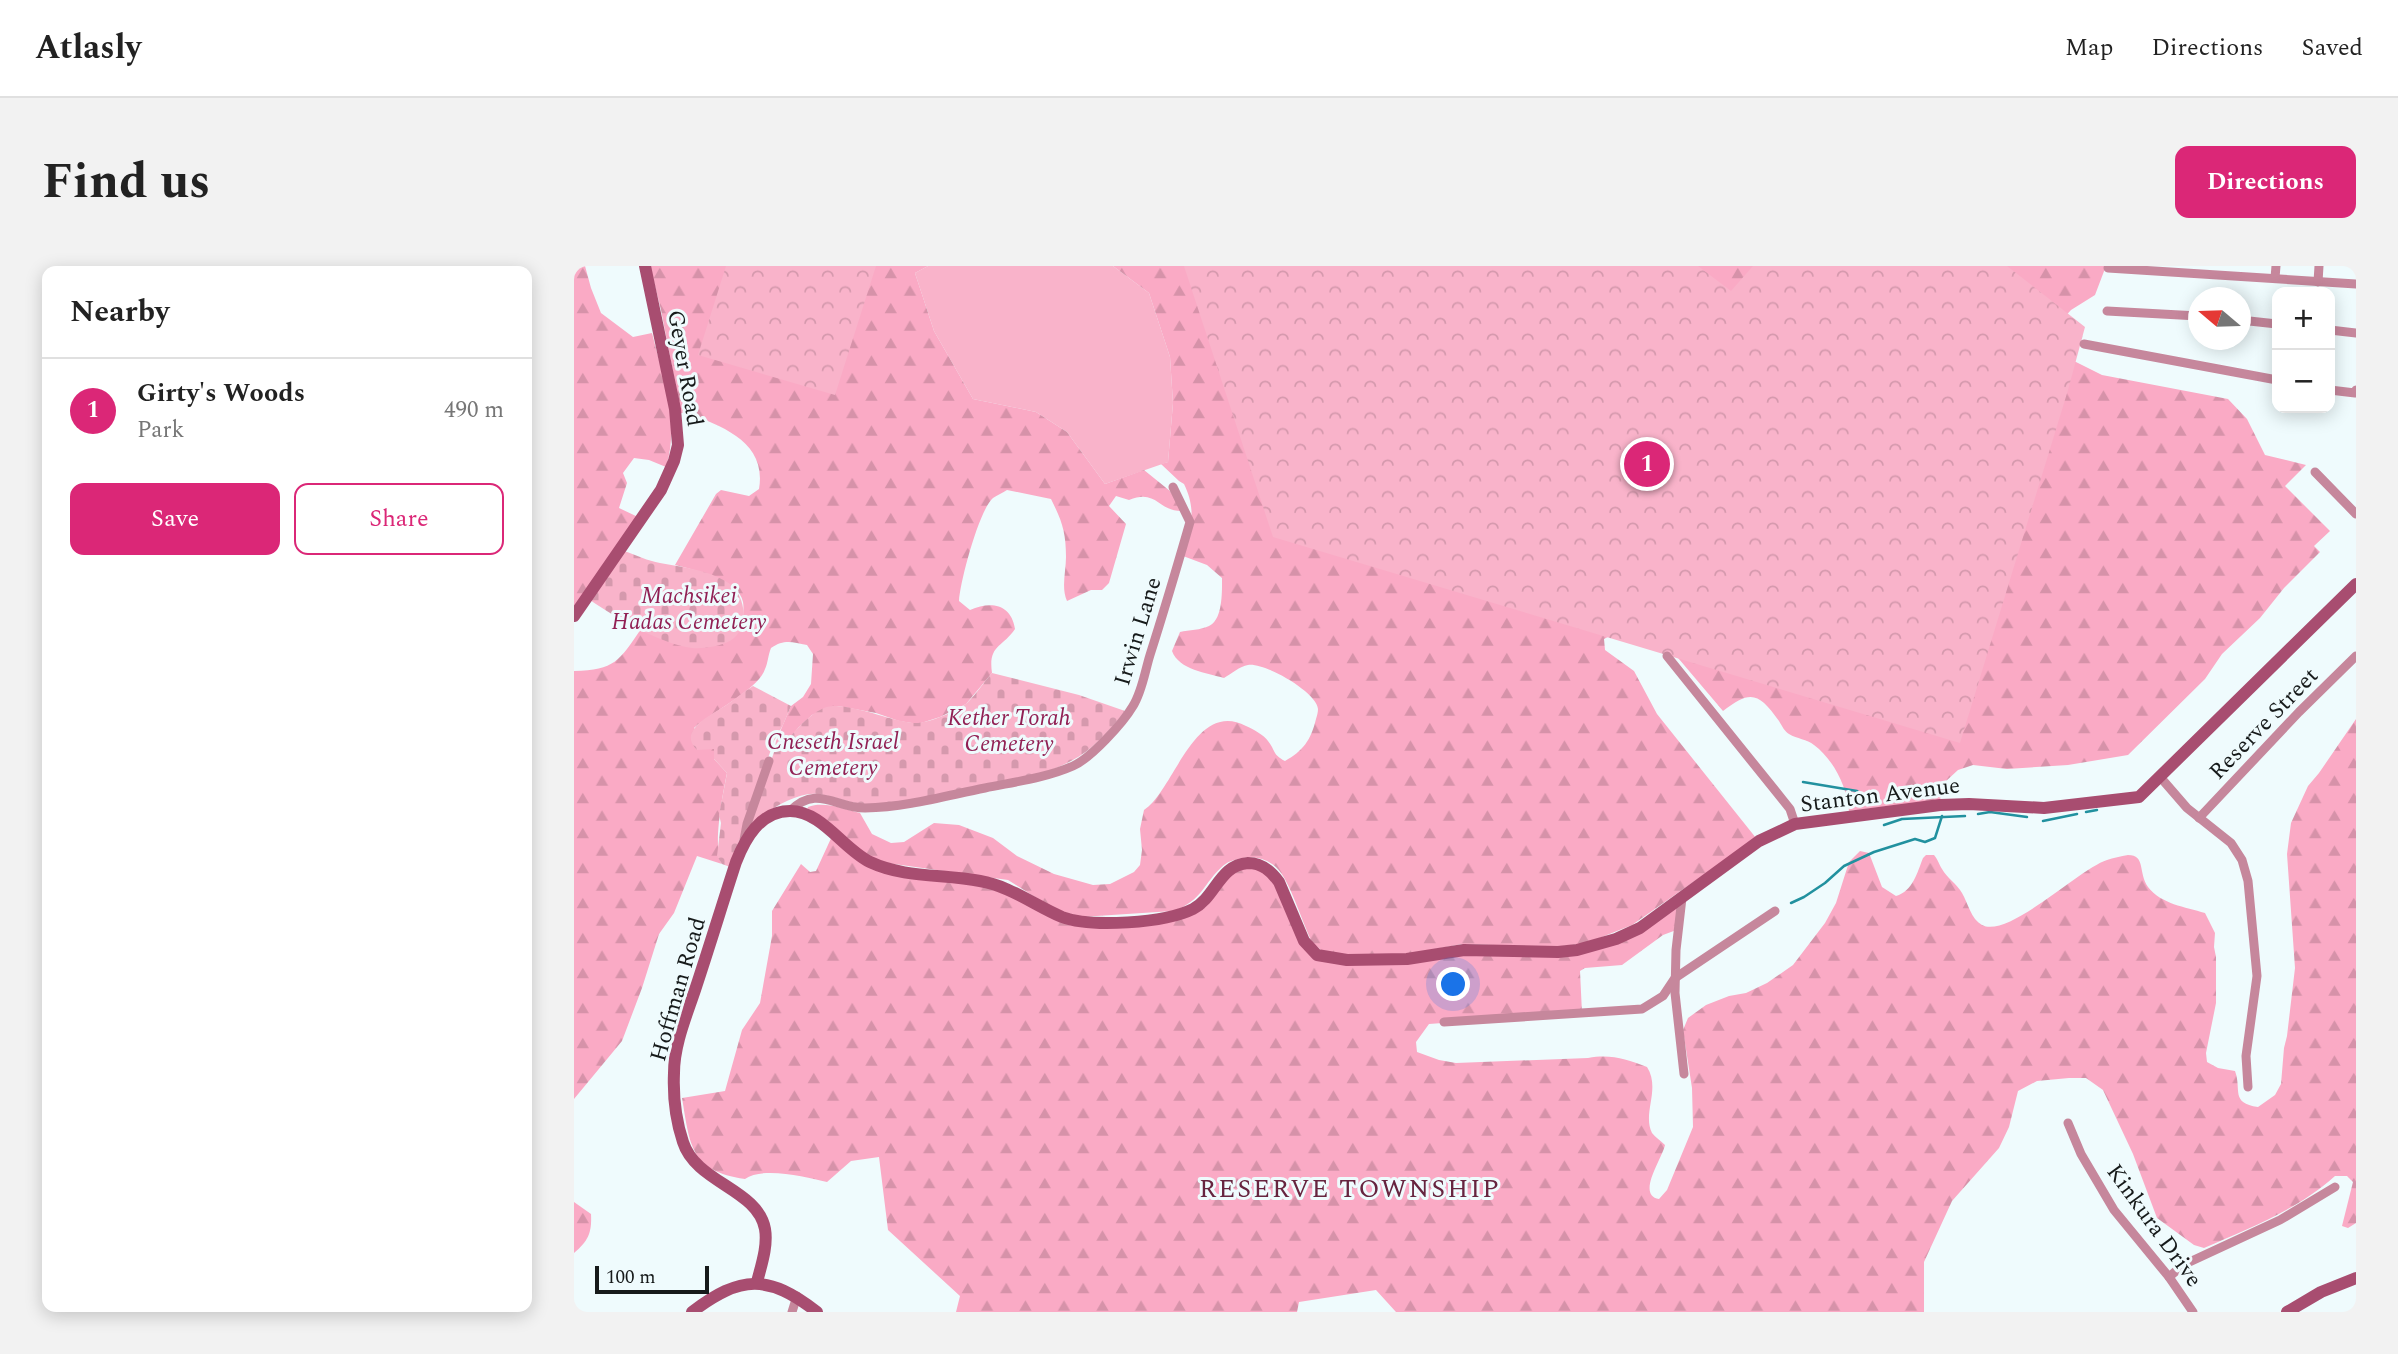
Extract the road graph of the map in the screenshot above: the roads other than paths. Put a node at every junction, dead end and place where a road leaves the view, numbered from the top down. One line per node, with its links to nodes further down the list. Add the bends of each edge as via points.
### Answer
1 (645, 266): 23 (street, Geyer Road, via 675,409 678,445 661,490)
2 (2276, 266): 6 (street)
3 (2319, 266): 7 (street)
4 (2108, 268): 5 (street)
5 (2187, 269): 6 (street)
6 (2274, 278): 7 (street)
7 (2318, 282): 8 (street)
8 (2356, 284)
9 (2107, 311): 10 (street)
10 (2188, 315)
11 (2251, 321): 12 (street)
12 (2272, 323)
13 (2335, 331): 14 (street)
14 (2356, 333)
15 (2084, 344): 16 (street)
16 (2272, 379)
17 (2335, 390): 18 (street)
18 (2356, 392)
19 (2315, 472): 21 (street)
20 (1173, 487): 28 (street, Irwin Lane, via 1190,522 1169,597 1134,705 1090,755 1046,775 918,803 858,808 819,797)
21 (2356, 514)
22 (2356, 584): 27 (street, Stanton Avenue)
23 (574, 616)
24 (1667, 656): 30 (street, via 1790,809)
25 (2356, 656): 29 (street, Reserve Street)
26 (769, 761): 31 (street, Hoffman Road)
27 (2161, 778): 29 (street); 30 (street, Stanton Avenue, via 2130,799 2044,807 1940,805)
28 (790, 811): 31 (street, Hoffman Road, via 759,823); 32 (street, Stanton Avenue, via 816,820 850,851 872,863 894,871 994,884 1081,923 1166,918 1188,911 1203,901 1226,872 1235,866 1257,864 1279,882 1304,941 1317,955 1331,959 1407,959 1464,950 1577,950 1640,928)
29 (2199, 818): 37 (street, via 2236,850 2250,889 2257,976 2246,1056)
30 (1795, 824): 32 (street, Stanton Avenue, via 1759,841)
31 (744, 841): 42 (street, Hoffman Road, via 682,1030 674,1073 676,1112 690,1158 746,1201 765,1228)
32 (1682, 898): 34 (street)
33 (1775, 911): 34 (street)
34 (1675, 978): 35 (street, via 1663,996 1642,1009); 36 (street)
35 (1444, 1022)
36 (1684, 1074)
37 (2248, 1087)
38 (2068, 1123): 40 (street, Kinkura Drive, via 2114,1210)
39 (2335, 1187): 40 (street, via 2280,1220 2183,1265)
40 (2169, 1277): 47 (street, Kinkura Drive)
41 (2356, 1278): 48 (street)
42 (757, 1282): 43 (street); 44 (street, via 729,1289)
43 (797, 1296): 45 (street); 46 (street)
44 (692, 1312)
45 (792, 1312)
46 (817, 1312)
47 (2193, 1312)
48 (2287, 1312)

